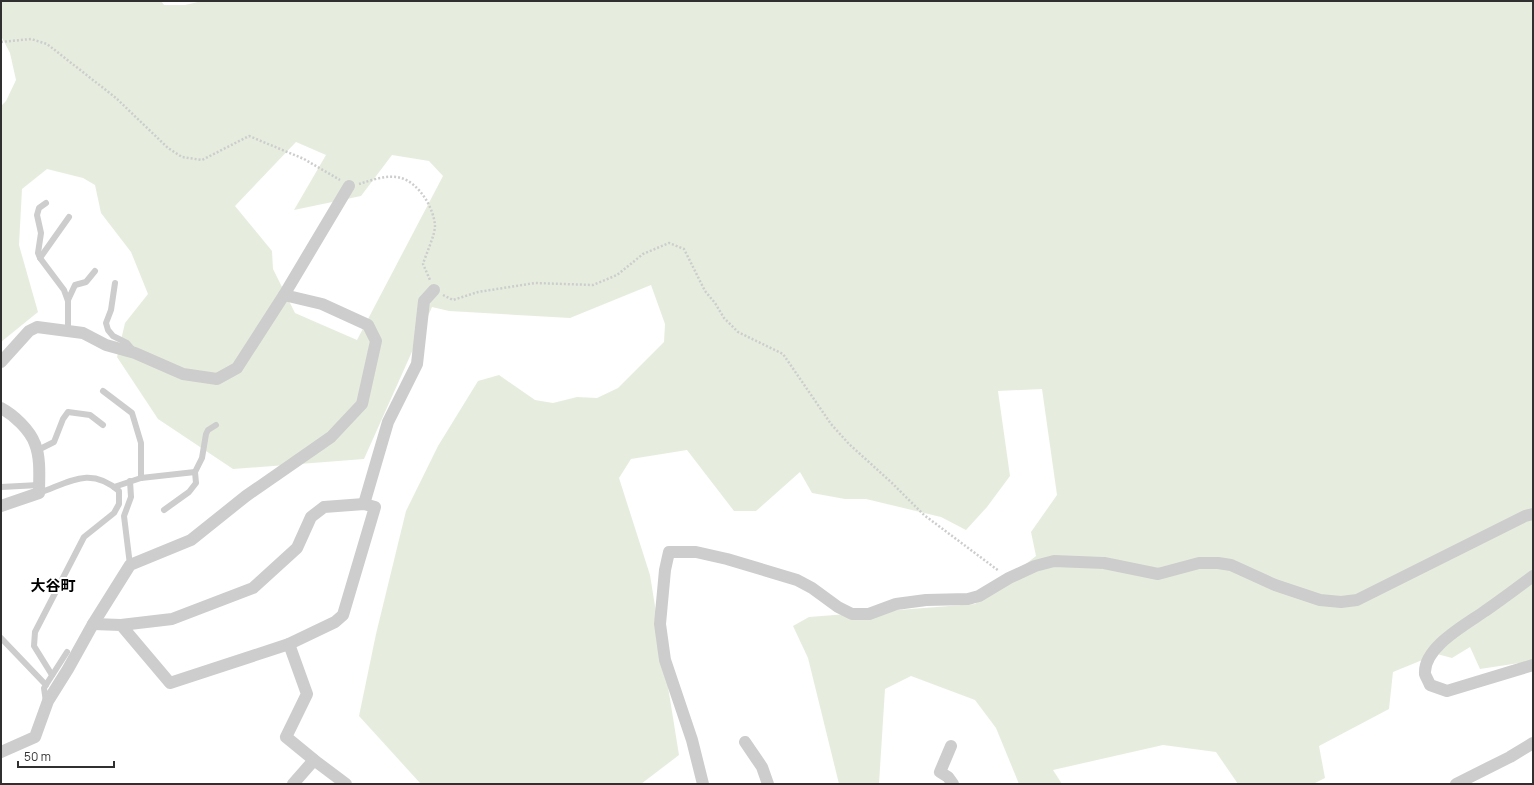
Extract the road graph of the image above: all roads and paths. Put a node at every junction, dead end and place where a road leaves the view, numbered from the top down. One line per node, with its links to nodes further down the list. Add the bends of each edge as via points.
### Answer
1 (1, 42): 2 (path, via 31,39 47,44 116,98 168,148 182,156 202,160 249,136 304,159)
2 (349, 186): 8 (path, via 383,178 401,178 412,183 427,198 435,226 423,264); 9 (street)
3 (46, 203): 5 (lane, via 39,208 37,215 41,233 38,253)
4 (69, 217): 5 (lane)
5 (40, 258): 10 (lane, via 64,290)
6 (95, 271): 10 (lane, via 86,282 75,285)
7 (115, 283): 12 (lane, via 111,310 106,323 113,336 127,343)
8 (434, 290): 25 (street, via 424,301 417,364 388,422); 31 (path, via 453,300 478,292 535,283 593,285 617,275 643,254 669,243 684,249 705,291 716,303 724,318 738,332 783,354 831,424 850,444 924,515)
9 (284, 295): 12 (street, via 237,368 217,379 183,374); 29 (street, via 322,304 368,325 376,341 362,404 331,437 246,496 191,540)
10 (68, 300): 11 (lane)
11 (68, 331): 12 (street, via 83,333 106,345); 13 (street, via 37,327 29,331)
12 (135, 353)
13 (1, 362)
14 (103, 391): 20 (lane, via 132,413 141,443)
15 (2, 410): 18 (street, via 16,419 27,432 35,444)
16 (103, 425): 18 (lane, via 90,416 68,412 54,442)
17 (216, 425): 19 (lane, via 208,430)
18 (36, 451): 24 (street)
19 (196, 472): 20 (lane); 27 (lane, via 196,483 192,489)
20 (141, 478): 21 (lane)
21 (130, 481): 23 (lane); 29 (lane, via 131,497 124,516)
22 (1, 487): 24 (lane)
23 (114, 487): 24 (lane, via 99,478 85,477); 38 (lane, via 119,491 119,504 114,513 84,537 35,632 34,646)
24 (39, 489): 26 (street)
25 (364, 504): 33 (street, via 324,507 310,517 298,548 253,588 172,619); 35 (street, via 375,507 343,615 335,622)
26 (1, 506)
27 (164, 510)
28 (1532, 515): 31 (street, via 1525,516 1357,600 1341,602 1320,600 1275,585 1231,565 1218,563 1199,564 1158,574 1104,563 1054,561 1035,566)
29 (130, 565): 32 (street)
30 (1533, 576): 37 (street, via 1441,642 1428,662 1425,674 1430,685 1447,691)
31 (1009, 578): 48 (street, via 979,596 968,599 926,600 896,604 869,614 852,614 796,580 696,552 669,552 660,624 665,660 692,740)
32 (93, 624): 33 (street); 40 (street)
33 (121, 625): 35 (street, via 170,683)
34 (1, 638): 39 (lane)
35 (290, 644): 45 (street, via 307,694 286,737)
36 (67, 652): 38 (lane)
37 (1533, 666)
38 (52, 675): 39 (lane)
39 (46, 685): 40 (lane)
40 (46, 706): 44 (street, via 35,737)
41 (745, 742): 49 (street, via 762,767)
42 (1533, 742): 51 (street, via 1510,757)
43 (951, 746): 50 (street, via 940,772)
44 (1, 752)
45 (314, 760): 46 (street); 47 (street)
46 (293, 784)
47 (346, 784)
48 (703, 784)
49 (768, 784)
50 (953, 784)
51 (1456, 784)

